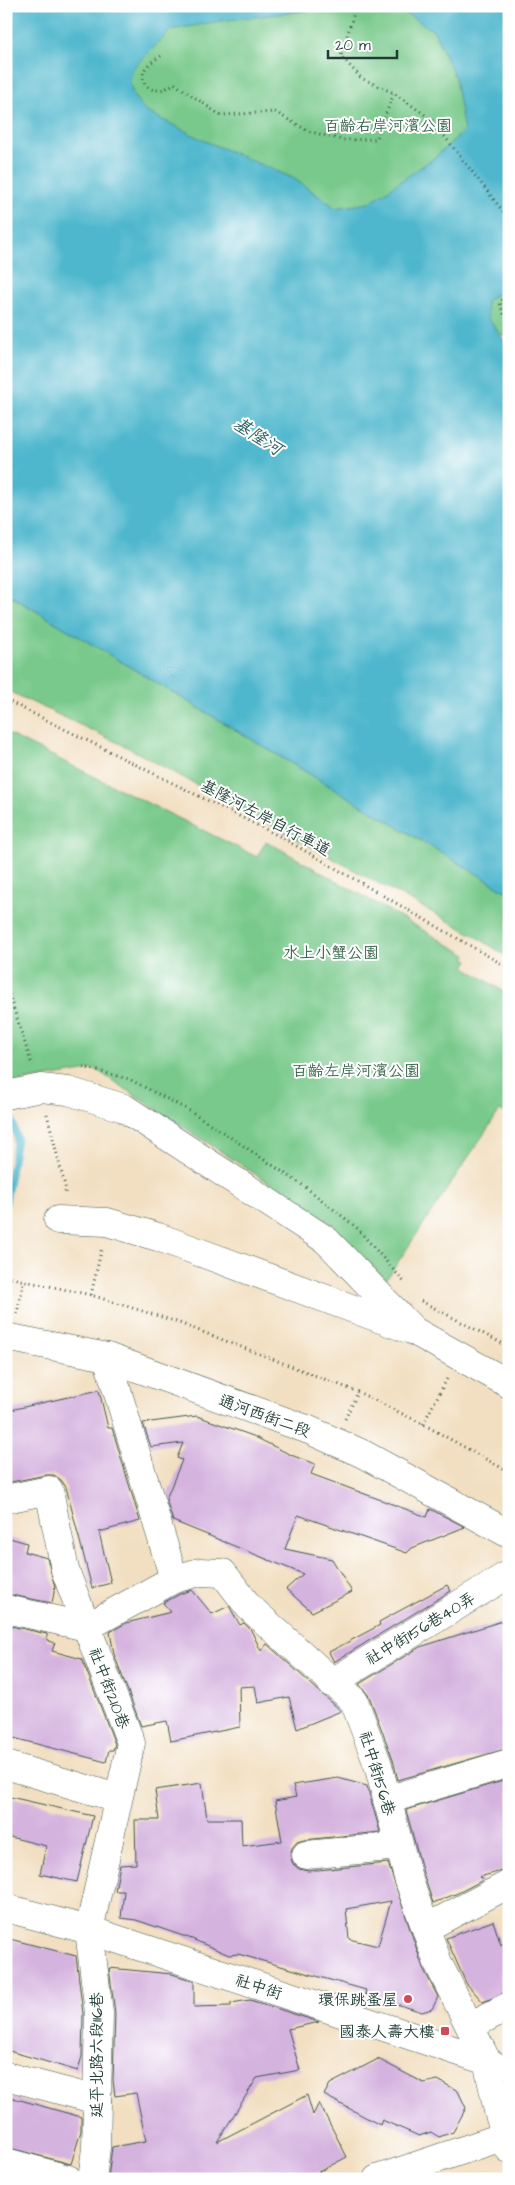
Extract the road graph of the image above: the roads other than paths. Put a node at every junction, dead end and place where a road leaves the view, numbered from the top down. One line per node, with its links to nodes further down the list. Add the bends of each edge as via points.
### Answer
1 (6, 1095): 4 (street, via 41,1088 68,1091 124,1108 326,1240)
2 (58, 1220): 4 (street, via 108,1222 158,1237)
3 (11, 1327): 5 (street, 通河西街二段)
4 (414, 1331): 6 (street)
5 (107, 1357): 8 (street, 通河西街二段, via 309,1430 363,1454); 10 (street)
6 (509, 1384)
7 (6, 1499): 12 (street, 社中街210巷, via 49,1490 65,1570)
8 (509, 1534)
9 (509, 1574): 13 (street, 社中街156巷40弄)
10 (174, 1579): 12 (street); 13 (street, 社中街156巷, via 200,1572 222,1573 250,1607)
11 (6, 1609): 12 (street)
12 (87, 1627): 16 (street, 社中街210巷, via 131,1743)
13 (332, 1682): 17 (street, 社中街156巷, via 354,1701 378,1765)
14 (509, 1764): 17 (street)
15 (6, 1765): 16 (street)
16 (117, 1798): 23 (street, 社中街210巷)
17 (387, 1800): 18 (street, 社中街156巷)
18 (399, 1846): 19 (street); 22 (street, 社中街156巷)
19 (306, 1855)
20 (509, 1884): 22 (street)
21 (6, 1908): 23 (street, 社中街)
22 (426, 1928): 25 (street, 社中街156巷, via 440,1966)
23 (89, 1930): 26 (street, 社中街); 28 (street, 延平北路六段116巷, via 99,2013)
24 (509, 2006): 25 (street)
25 (470, 2026): 26 (street, 社中街156巷)
26 (498, 2068): 29 (street, 社中街156巷)
27 (6, 2076): 28 (street)
28 (97, 2100): 32 (street, 延平北路六段116巷)
29 (507, 2142): 33 (street)
30 (6, 2162): 31 (street)
31 (68, 2179)
32 (92, 2179)
33 (377, 2179)

